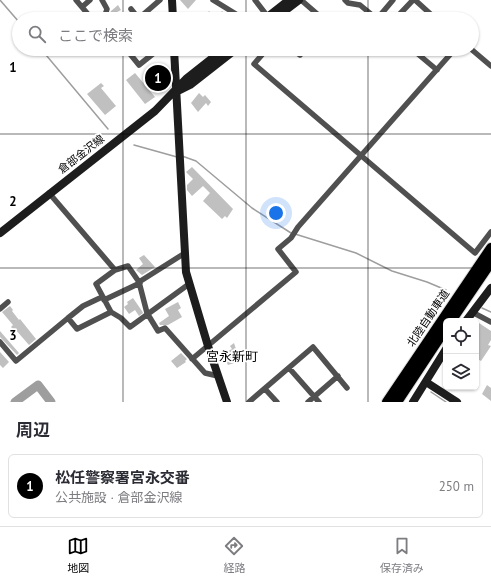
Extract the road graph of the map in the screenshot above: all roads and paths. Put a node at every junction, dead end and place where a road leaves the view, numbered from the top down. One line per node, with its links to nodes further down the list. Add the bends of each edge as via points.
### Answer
1 (76, 0): 14 (street)
2 (90, 0): 14 (street)
3 (102, 0): 17 (street)
4 (160, 0): 19 (street)
5 (172, 0): 20 (street)
6 (213, 0): 21 (street)
7 (255, 0): 22 (street)
8 (289, 0): 23 (street)
9 (300, 0): 24 (street); 25 (street)
10 (345, 0): 26 (street, via 360,5)
11 (393, 0): 27 (street)
12 (414, 0): 13 (street); 28 (street)
13 (423, 3): 29 (street)
14 (82, 7): 16 (street)
15 (131, 9): 18 (street)
16 (86, 12)
17 (106, 12)
18 (133, 12)
19 (147, 12)
20 (173, 12)
21 (233, 12)
22 (264, 12)
23 (276, 12)
24 (279, 12)
25 (315, 12)
26 (368, 12)
27 (383, 12)
28 (402, 12)
29 (430, 12)
30 (132, 56): 31 (street, via 139,65)
31 (150, 56)
32 (174, 56): 41 (street)
33 (215, 56): 41 (street, 倉部金沢線, via 186,79)
34 (227, 56): 41 (street, 倉部金沢線, via 190,85)
35 (261, 56): 42 (street, via 254,64)
36 (420, 56): 40 (street)
37 (449, 56): 40 (street)
38 (479, 56): 39 (street)
39 (491, 66)
40 (437, 70): 42 (street)
41 (175, 92): 43 (street, 倉部金沢線, via 155,111); 47 (street)
42 (362, 156): 44 (street, via 475,253); 65 (street, via 278,249 296,272)
43 (50, 193): 45 (street, 倉部金沢線); 49 (street)
44 (491, 232)
45 (0, 233)
46 (491, 248): 80 (highway, 北陸自動車道)
47 (185, 253): 50 (street); 51 (street)
48 (491, 262): 60 (highway, 北陸自動車道)
49 (115, 270): 50 (street, via 128,266); 53 (street, via 96,284)
50 (140, 283): 53 (street); 58 (street)
51 (189, 284): 58 (street); 65 (street)
52 (491, 288): 57 (street)
53 (103, 299): 56 (street); 59 (street, via 83,306)
54 (8, 302): 55 (street)
55 (0, 309)
56 (112, 312): 58 (street, via 130,327); 59 (street, via 77,328)
57 (472, 312): 61 (street); 62 (street)
58 (148, 313): 67 (street, via 158,331 165,328)
59 (68, 318): 64 (street, via 16,361)
60 (453, 318)
61 (468, 318)
62 (491, 322)
63 (443, 333): 81 (highway, 北陸自動車道)
64 (0, 342)
65 (208, 346): 67 (street); 69 (street)
66 (443, 354): 71 (street)
67 (192, 359): 69 (street, via 205,373)
68 (289, 368): 70 (street, via 313,348); 73 (street); 74 (street)
69 (218, 376): 75 (street)
70 (338, 376): 72 (street); 74 (street)
71 (426, 382): 82 (street); 83 (street)
72 (347, 388)
73 (265, 389): 76 (street); 77 (street)
74 (314, 397): 78 (street); 79 (street)
75 (227, 402)
76 (249, 402)
77 (277, 402)
78 (308, 402)
79 (318, 402)
80 (387, 402)
81 (397, 402)
82 (413, 402)
83 (457, 402)

